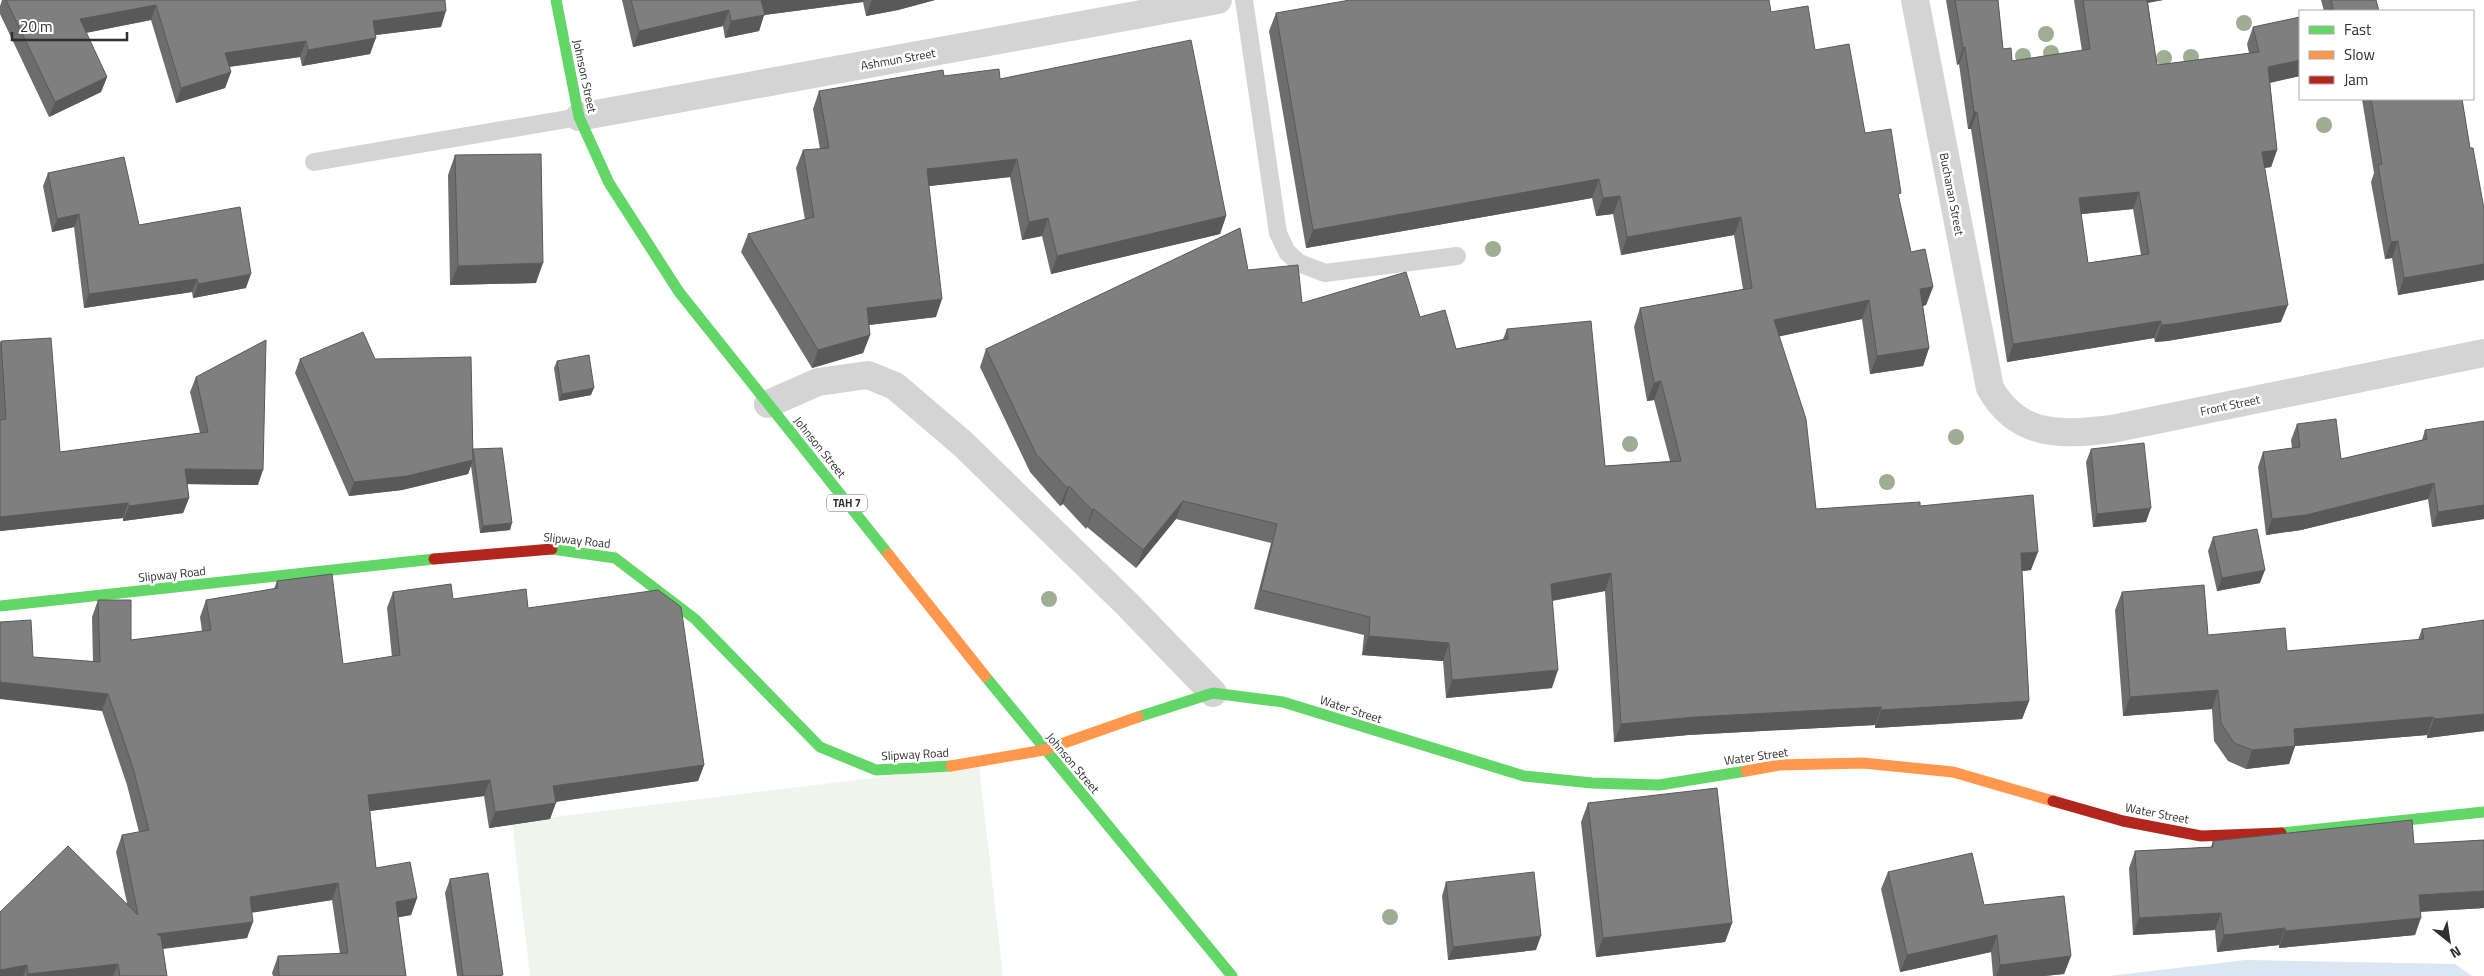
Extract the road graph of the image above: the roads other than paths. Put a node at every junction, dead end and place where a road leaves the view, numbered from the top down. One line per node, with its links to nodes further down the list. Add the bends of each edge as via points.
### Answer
1 (556, 0): 5 (main road, Johnson Street / TAH 7)
2 (1218, 0): 5 (street, Ashmun Street)
3 (1244, 0): 7 (lane, via 1278,233 1287,252 1299,263 1325,273)
4 (1915, 0): 9 (street, Buchanan Street)
5 (579, 117): 6 (lane); 10 (main road, Johnson Street / TAH 7, via 609,183 679,292)
6 (314, 162)
7 (1457, 256)
8 (2484, 353): 9 (street, Front Street, via 2074,434 2045,432 2027,425 2011,414)
9 (1990, 388)
10 (768, 404): 12 (street, via 818,382 860,376 868,375 895,386 963,444); 13 (main road, Johnson Street / TAH 7)
11 (0, 606): 13 (main road, Slipway Road, via 552,549 615,558 695,619 820,747 876,770 940,768)
12 (1213, 693): 13 (main road, Water Street); 14 (main road, Water Street, via 1283,702 1524,776 1592,783 1659,785 1779,765 1863,763 1952,772 2123,821 2201,836 2279,833)
13 (1044, 750): 15 (main road, Johnson Street / TAH 7)
14 (2484, 812)
15 (1232, 976)

